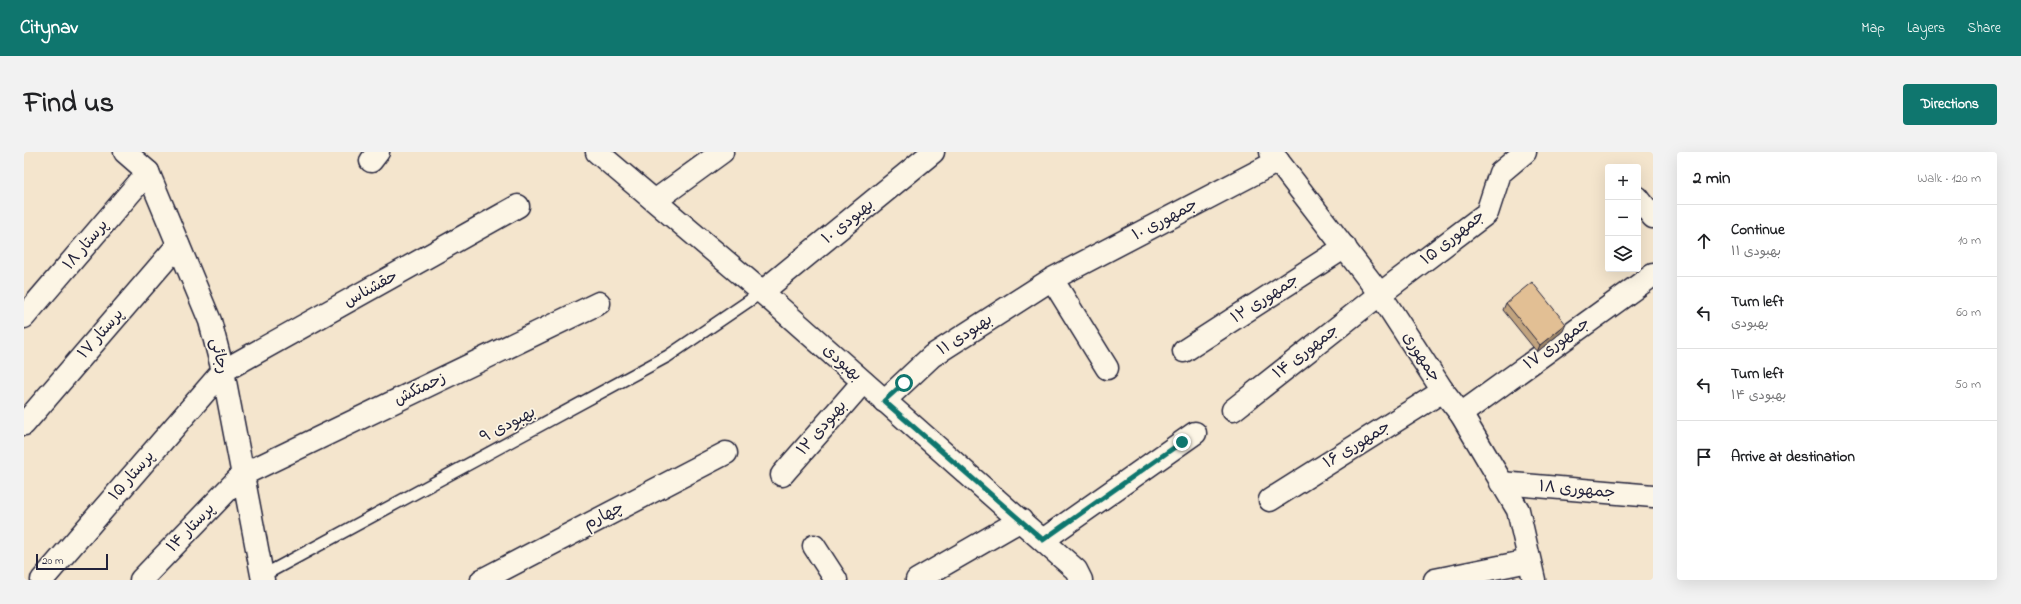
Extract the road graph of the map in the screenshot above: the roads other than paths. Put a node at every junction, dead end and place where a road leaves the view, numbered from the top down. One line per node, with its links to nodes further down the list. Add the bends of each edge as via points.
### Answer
1 (125, 152): 7 (street, رجائی)
2 (597, 152): 8 (street, بهبودی)
3 (722, 152): 8 (street)
4 (933, 152): 16 (street, بهبودی ۱۰)
5 (1525, 152): 17 (street, جمهوری ۱۵, via 1500,173 1487,213)
6 (1274, 156): 13 (street, جمهوری); 15 (street, جمهوری ۱۰)
7 (148, 172): 12 (street, رجائی); 19 (street, پرستار ۱۸)
8 (656, 200): 16 (street, بهبودی)
9 (1640, 200): 11 (street)
10 (518, 206): 22 (street, حقشناس)
11 (1653, 217)
12 (178, 245): 22 (street, رجائی, via 210,321); 28 (street, پرستار ۱۷)
13 (1345, 247): 17 (street, جمهوری); 20 (street, جمهوری ۱۲)
14 (1653, 275): 27 (street, جمهوری ۱۷)
15 (1052, 279): 21 (street); 25 (street, بهبودی ۱۱, via 932,356)
16 (762, 292): 23 (street, بهبودی); 40 (lane, بهبودی ۹, via 668,356)
17 (1380, 294): 24 (street, جمهوری); 26 (street, جمهوری ۱۴)
18 (598, 303): 32 (street, زحمتکش)
19 (24, 317)
20 (1184, 351)
21 (1107, 368)
22 (223, 371): 32 (street, رجائی); 41 (street, پرستار ۱۵)
23 (863, 382): 25 (street, بهبودی); 31 (street, بهبودی ۱۲)
24 (1443, 391): 27 (street, جمهوری); 35 (street, جمهوری ۱۶)
25 (884, 401): 36 (street, بهبودی)
26 (1233, 410)
27 (1461, 414): 33 (street, جمهوری)
28 (24, 424)
29 (1195, 433): 37 (street)
30 (726, 453): 43 (street, چهارم)
31 (782, 475)
32 (242, 476): 40 (street, رجائی); 42 (street, پرستار ۱۴)
33 (1501, 483): 34 (street, جمهوری ۱۸); 39 (street, جمهوری, via 1518,510)
34 (1653, 496)
35 (1270, 500)
36 (1021, 520): 37 (street, بهبودی); 45 (street)
37 (1043, 540): 46 (street, بهبودی, via 1076,570)
38 (814, 546): 44 (street)
39 (1531, 571): 47 (street)
40 (263, 578)
41 (42, 580)
42 (140, 580)
43 (482, 580)
44 (836, 580)
45 (917, 580)
46 (1081, 580)
47 (1436, 580)

